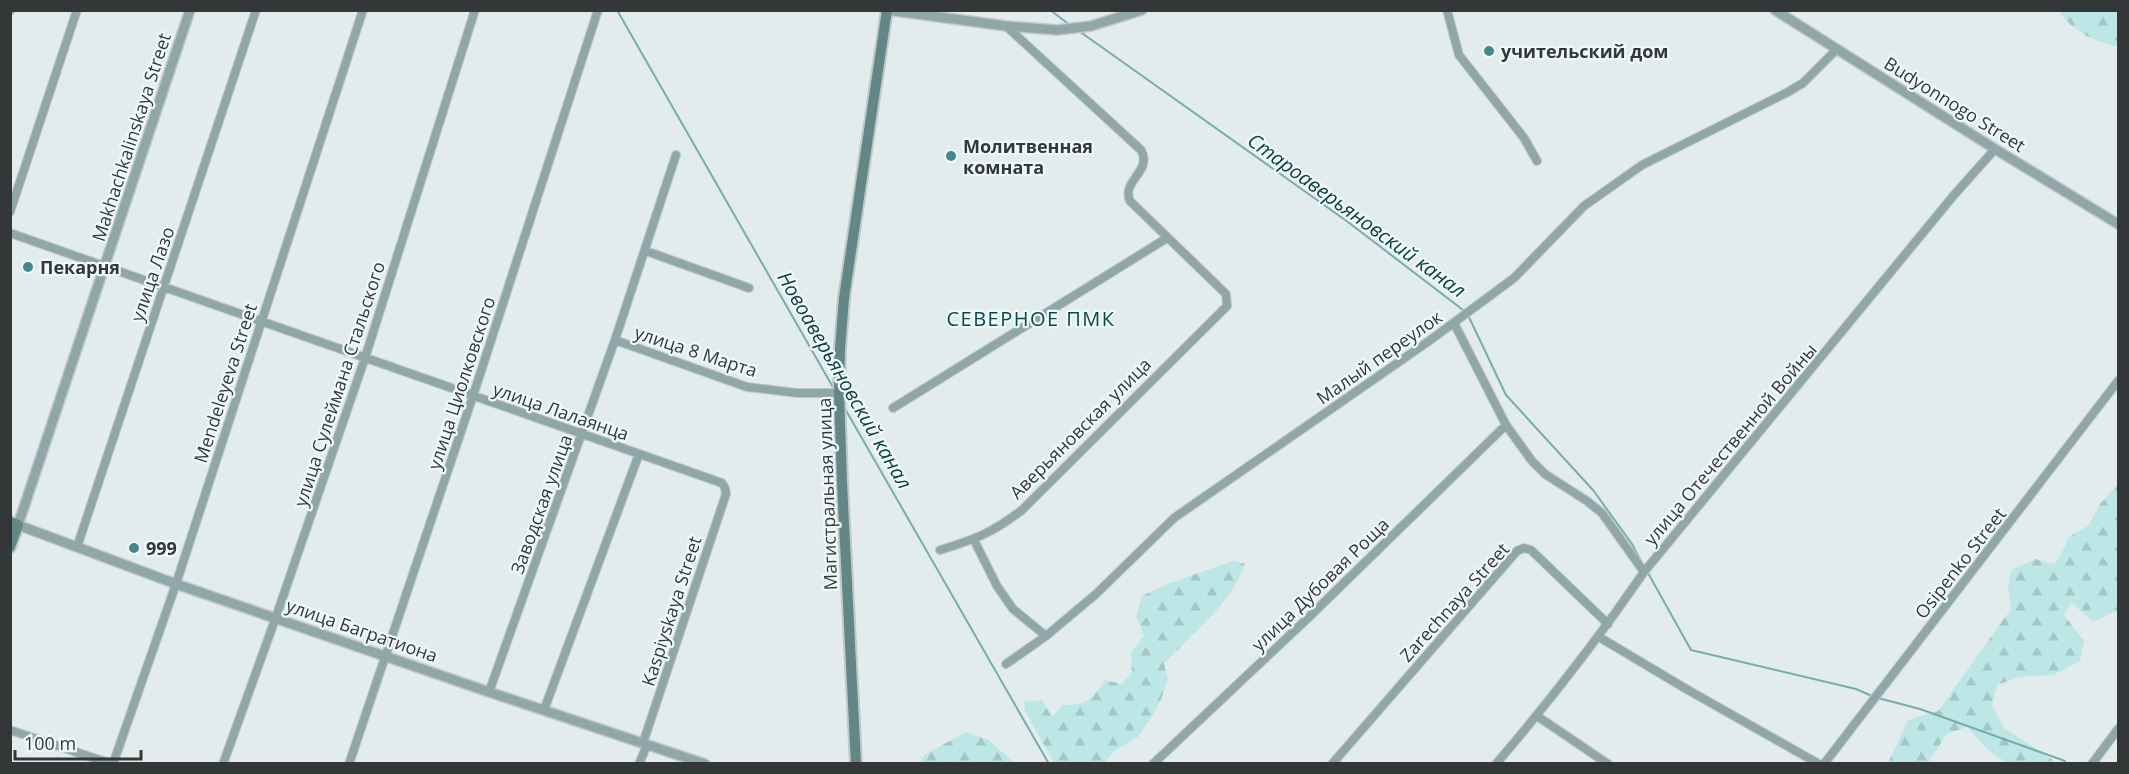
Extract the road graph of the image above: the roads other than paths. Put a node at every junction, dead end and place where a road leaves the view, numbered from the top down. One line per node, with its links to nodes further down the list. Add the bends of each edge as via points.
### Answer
1 (77, 10): 16 (street)
2 (190, 10): 21 (street, Makhachkalinskaya Street)
3 (256, 10): 22 (street, улица Лазо)
4 (363, 10): 24 (street, Mendeleyeva Street)
5 (475, 10): 27 (street, улица Сулеймана Стальского)
6 (598, 10): 30 (street, улица Циолковского)
7 (887, 10): 11 (street); 29 (main road, Магистральная улица, via 844,298)
8 (1142, 10): 11 (street, via 1091,26 1057,30)
9 (1447, 10): 15 (street, via 1459,55 1524,138)
10 (1775, 10): 12 (street, Budyonnogo Street)
11 (1006, 26): 19 (street, via 1141,150 1144,166 1127,194)
12 (1837, 49): 13 (street, Budyonnogo Street); 25 (street, Малый переулок, via 1803,83 1642,165 1584,206 1514,278)
13 (1995, 149): 17 (street, Budyonnogo Street); 41 (street, улица Отечественной Войны)
14 (676, 155): 20 (street, Заводская улица)
15 (1537, 161)
16 (10, 212)
17 (2118, 224)
18 (10, 233): 21 (street, улица Лалаянца)
19 (1167, 238): 31 (street); 37 (street, Аверьяновская улица, via 1226,294 1227,306 1022,510 998,529)
20 (645, 251): 23 (street); 26 (street, Заводская улица)
21 (105, 266): 22 (street, улица Лалаянца); 36 (street, Makhachkalinskaya Street)
22 (163, 286): 24 (street, улица Лалаянца); 39 (street, улица Лазо)
23 (749, 288)
24 (261, 321): 27 (street, улица Лалаянца); 42 (street, Mendeleyeva Street)
25 (1454, 323): 32 (street); 45 (street, Малый переулок, via 1174,518 1096,594)
26 (615, 340): 29 (street, улица 8 Марта, via 747,387); 33 (street, Заводская улица)
27 (365, 358): 30 (street, улица Лалаянца); 43 (street, улица Сулеймана Стальского)
28 (2118, 381): 66 (street, Osipenko Street)
29 (839, 393): 60 (main road, Магистральная улица)
30 (473, 396): 33 (street, улица Лалаянца); 47 (street, улица Циолковского)
31 (893, 408)
32 (1506, 425): 41 (street, via 1545,474 1602,513); 61 (street, улица Дубовая Роща)
33 (582, 434): 34 (street, улица Лалаянца); 49 (street, Заводская улица)
34 (639, 454): 35 (street, улица Лалаянца, via 722,483); 50 (street)
35 (725, 488): 54 (street, Kaspiyskaya Street)
36 (14, 524): 38 (main road, Makhachkalinskaya Street); 39 (street, улица Багратиона)
37 (974, 540): 40 (street, Аверьяновская улица); 45 (street, via 1012,609)
38 (10, 547)
39 (77, 547): 42 (street, улица Багратиона)
40 (940, 550)
41 (1644, 572): 44 (street, улица Отечественной Войны)
42 (176, 584): 43 (street, улица Багратиона); 55 (street, Mendeleyeva Street)
43 (276, 617): 47 (street, улица Багратиона); 56 (street, улица Сулеймана Стальского)
44 (1608, 624): 46 (street, улица Отечественной Войны); 62 (street, Zarechnaya Street, via 1531,550 1516,551)
45 (1046, 636): 48 (street, Малый переулок)
46 (1599, 638): 51 (street, улица Отечественной Войны); 65 (street)
47 (384, 654): 49 (street, улица Багратиона); 57 (street, улица Циолковского)
48 (1006, 664)
49 (489, 692): 50 (street, улица Багратиона)
50 (544, 710): 54 (street, улица Багратиона)
51 (1537, 716): 63 (street, улица Отечественной Войны); 64 (street)
52 (2118, 729): 67 (street)
53 (10, 730): 55 (street)
54 (645, 744): 58 (street, Kaspiyskaya Street); 59 (street, улица Багратиона)
55 (112, 764)
56 (223, 764)
57 (349, 764)
58 (639, 764)
59 (705, 764)
60 (856, 764)
61 (1153, 764)
62 (1332, 764)
63 (1496, 764)
64 (1608, 764)
65 (1819, 764)
66 (1824, 764)
67 (2092, 764)

